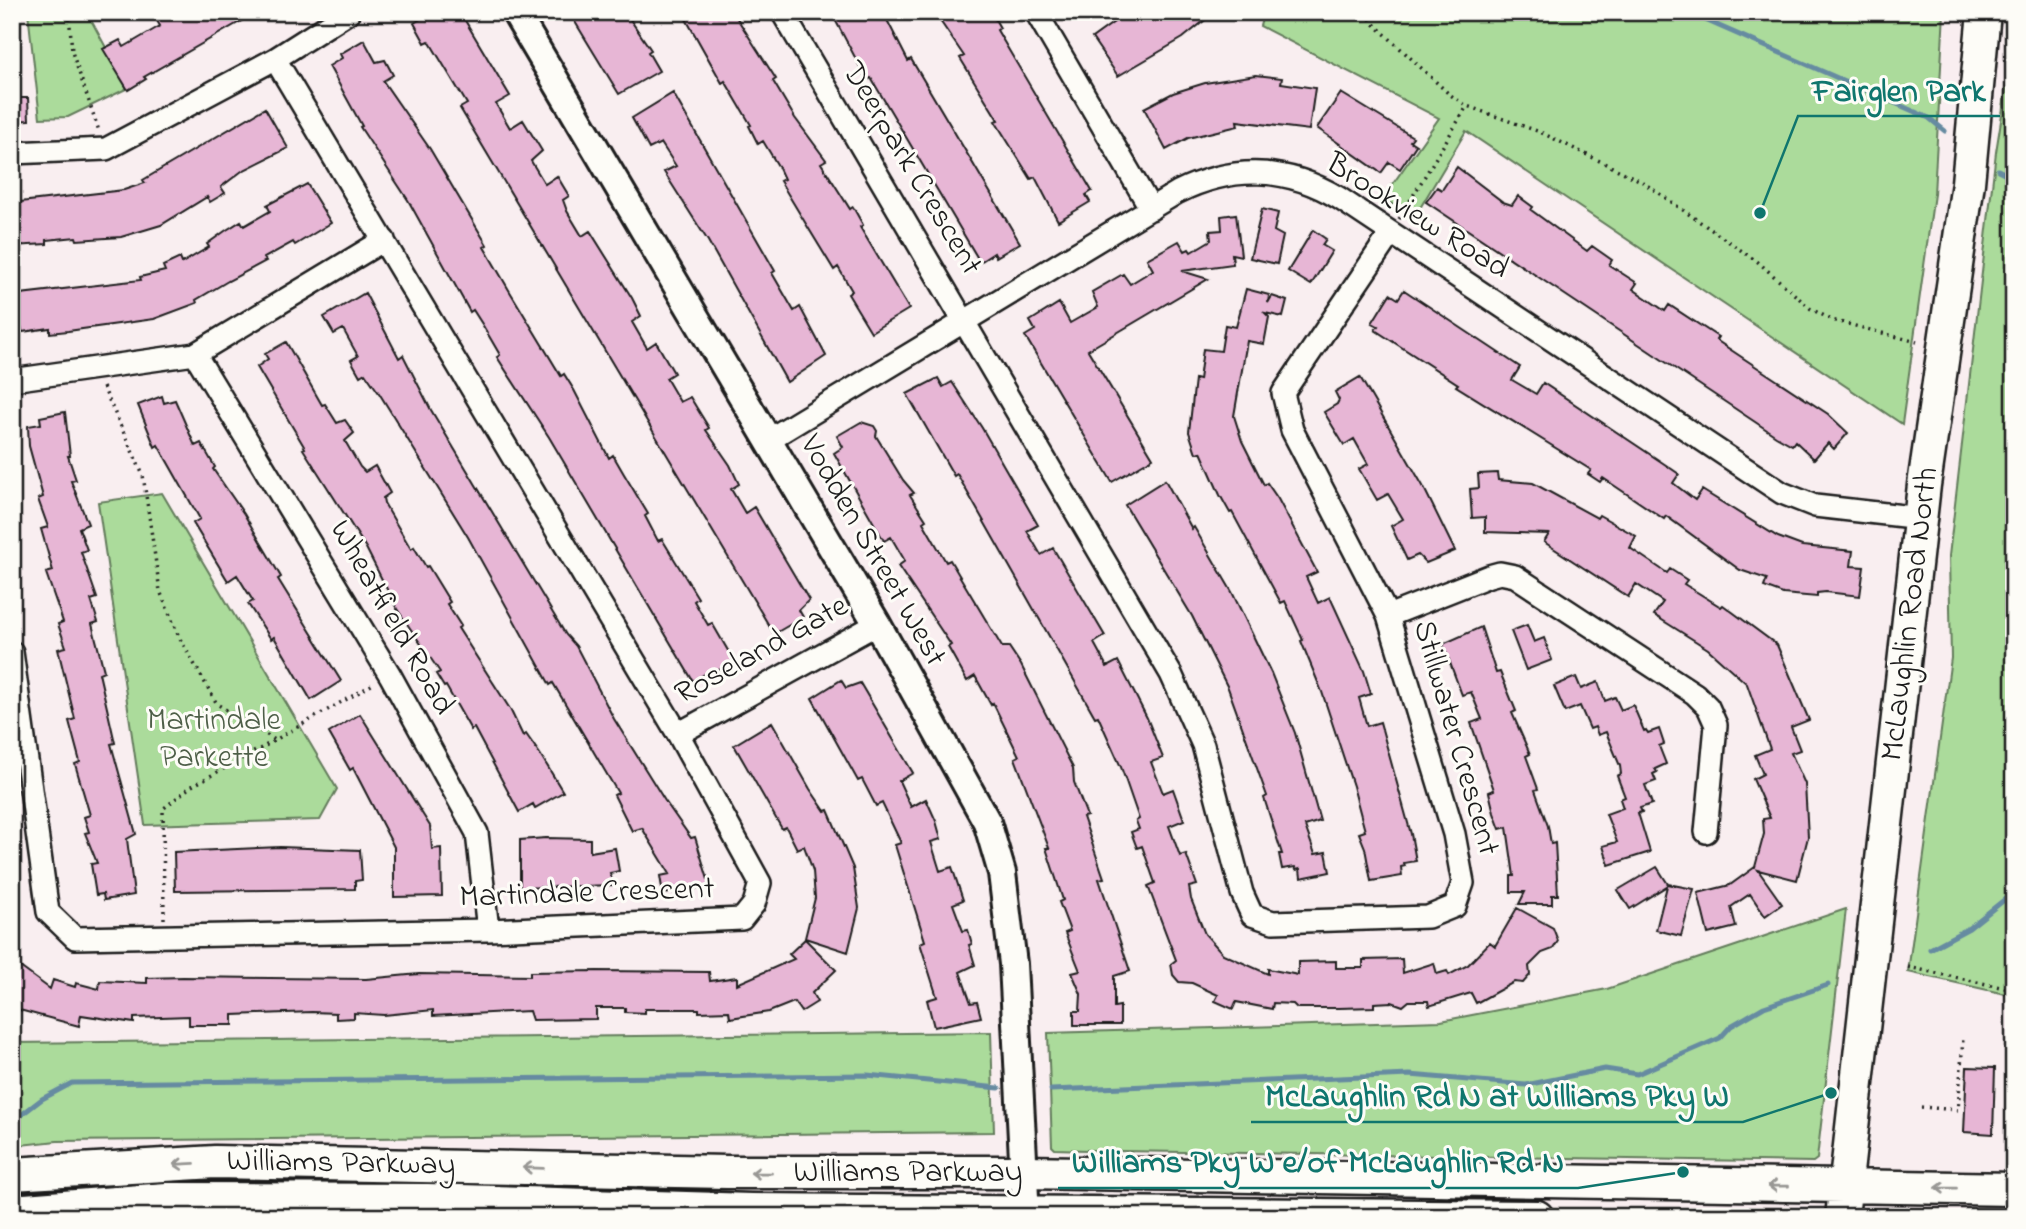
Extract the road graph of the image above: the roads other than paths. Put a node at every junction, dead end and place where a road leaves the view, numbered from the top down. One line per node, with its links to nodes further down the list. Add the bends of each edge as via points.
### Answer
1 (349, 12): 6 (street)
2 (515, 12): 14 (street, Vodden Street West)
3 (782, 12): 11 (street, Deerpark Crescent)
4 (1984, 12): 15 (main road, McLaughlin Road North, via 1968,183)
5 (1044, 15): 8 (street)
6 (275, 59): 7 (street, via 106,149); 10 (street, Martindale Crescent)
7 (12, 153)
8 (1151, 209): 9 (street, Brookview Road, via 1212,177 1272,173 1302,180); 11 (street, Brookview Road)
9 (1394, 227): 15 (street, Brookview Road, via 1782,493 1815,506); 16 (street, Stillwater Crescent, via 1283,393 1292,430)
10 (384, 240): 12 (street); 19 (street, Martindale Crescent)
11 (964, 321): 14 (street, Brookview Road); 16 (street, Stillwater Crescent, via 1171,674 1203,745 1252,915 1273,922 1428,917 1455,906 1463,883 1454,834)
12 (195, 354): 13 (street); 21 (street, Wheatfield Road, via 390,675 477,834)
13 (12, 380)
14 (768, 440): 17 (street, Vodden Street West)
15 (1921, 518): 25 (main road, McLaughlin Road North)
16 (1388, 616): 20 (street, via 1489,576 1515,576 1695,694 1716,725)
17 (877, 624): 19 (street, Roseland Gate); 22 (street, Vodden Street West, via 987,822 1002,873 1013,964)
18 (12, 652): 21 (street, Martindale Crescent, via 48,912 75,938)
19 (678, 734): 21 (street, Martindale Crescent, via 760,883 754,904 742,919)
20 (1706, 832)
21 (488, 930)
22 (1025, 1172): 23 (main road, Williams Parkway, one-way to 23, via 828,1174 215,1162); 25 (main road, Williams Parkway, one-way to 22); 27 (street, Vodden Street West)
23 (12, 1174)
24 (2014, 1189): 25 (main road, Williams Parkway, one-way to 25)
25 (1844, 1202)
26 (12, 1210): 27 (main road, Williams Parkway, via 167,1199)
27 (1026, 1213): 28 (main road, Williams Parkway)
28 (1537, 1217)

